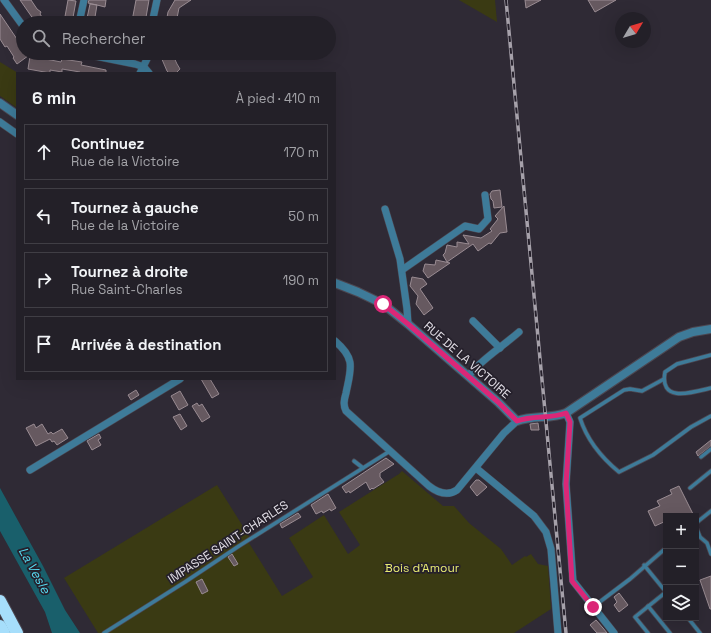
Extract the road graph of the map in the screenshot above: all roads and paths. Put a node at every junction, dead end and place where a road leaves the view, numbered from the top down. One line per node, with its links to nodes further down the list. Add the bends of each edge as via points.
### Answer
1 (4, 0): 4 (street)
2 (84, 0): 5 (street)
3 (157, 0): 6 (street)
4 (16, 16)
5 (81, 16)
6 (154, 16)
7 (115, 60): 9 (street, via 135,64)
8 (146, 60): 9 (street)
9 (144, 71)
10 (0, 103): 11 (street)
11 (16, 114)
12 (0, 122): 13 (street)
13 (16, 133)
14 (485, 195): 16 (street, via 488,219 479,229 465,226)
15 (385, 209): 16 (street)
16 (402, 270): 19 (street)
17 (336, 283): 19 (street, RUE DE LA VICTOIRE, via 383,304)
18 (473, 321): 23 (street)
19 (408, 324): 25 (street, RUE DE LA VICTOIRE)
20 (711, 330): 29 (street, via 679,337)
21 (519, 332): 23 (street)
22 (337, 343): 32 (street, via 350,360 351,368 344,402 346,411)
23 (500, 348): 25 (street, via 477,365)
24 (711, 355): 26 (lane, via 677,364 665,372)
25 (468, 376): 31 (street, RUE DE LA VICTOIRE)
26 (664, 379): 28 (lane, via 671,392 683,394); 30 (lane, via 642,391 624,390 580,418 584,429 608,463 620,472 653,455 691,427)
27 (178, 380): 38 (street)
28 (711, 388)
29 (566, 413): 31 (street); 51 (street, via 570,422 566,484 572,581)
30 (711, 416)
31 (517, 421): 37 (street)
32 (390, 450): 36 (lane, IMPASSE SAINT-CHARLES); 37 (street, via 429,486 441,493 457,490)
33 (711, 450): 34 (lane)
34 (701, 457)
35 (354, 461): 36 (lane)
36 (362, 468): 56 (lane, IMPASSE SAINT-CHARLES)
37 (476, 468): 57 (street, via 534,516 546,532)
38 (30, 470)
39 (711, 471): 40 (lane)
40 (690, 488)
41 (711, 511): 42 (lane)
42 (699, 521)
43 (699, 534): 45 (lane, via 707,543)
44 (665, 549): 46 (lane)
45 (711, 554)
46 (644, 565): 47 (lane); 51 (lane)
47 (663, 588)
48 (663, 594): 50 (lane)
49 (0, 602): 55 (highway)
50 (648, 606): 59 (lane, via 635,617); 60 (lane)
51 (593, 607): 58 (street)
52 (690, 621): 61 (lane)
53 (0, 626): 54 (highway)
54 (4, 633)
55 (17, 633)
56 (104, 633)
57 (558, 633)
58 (614, 633)
59 (648, 633)
60 (670, 633)
61 (700, 633)

